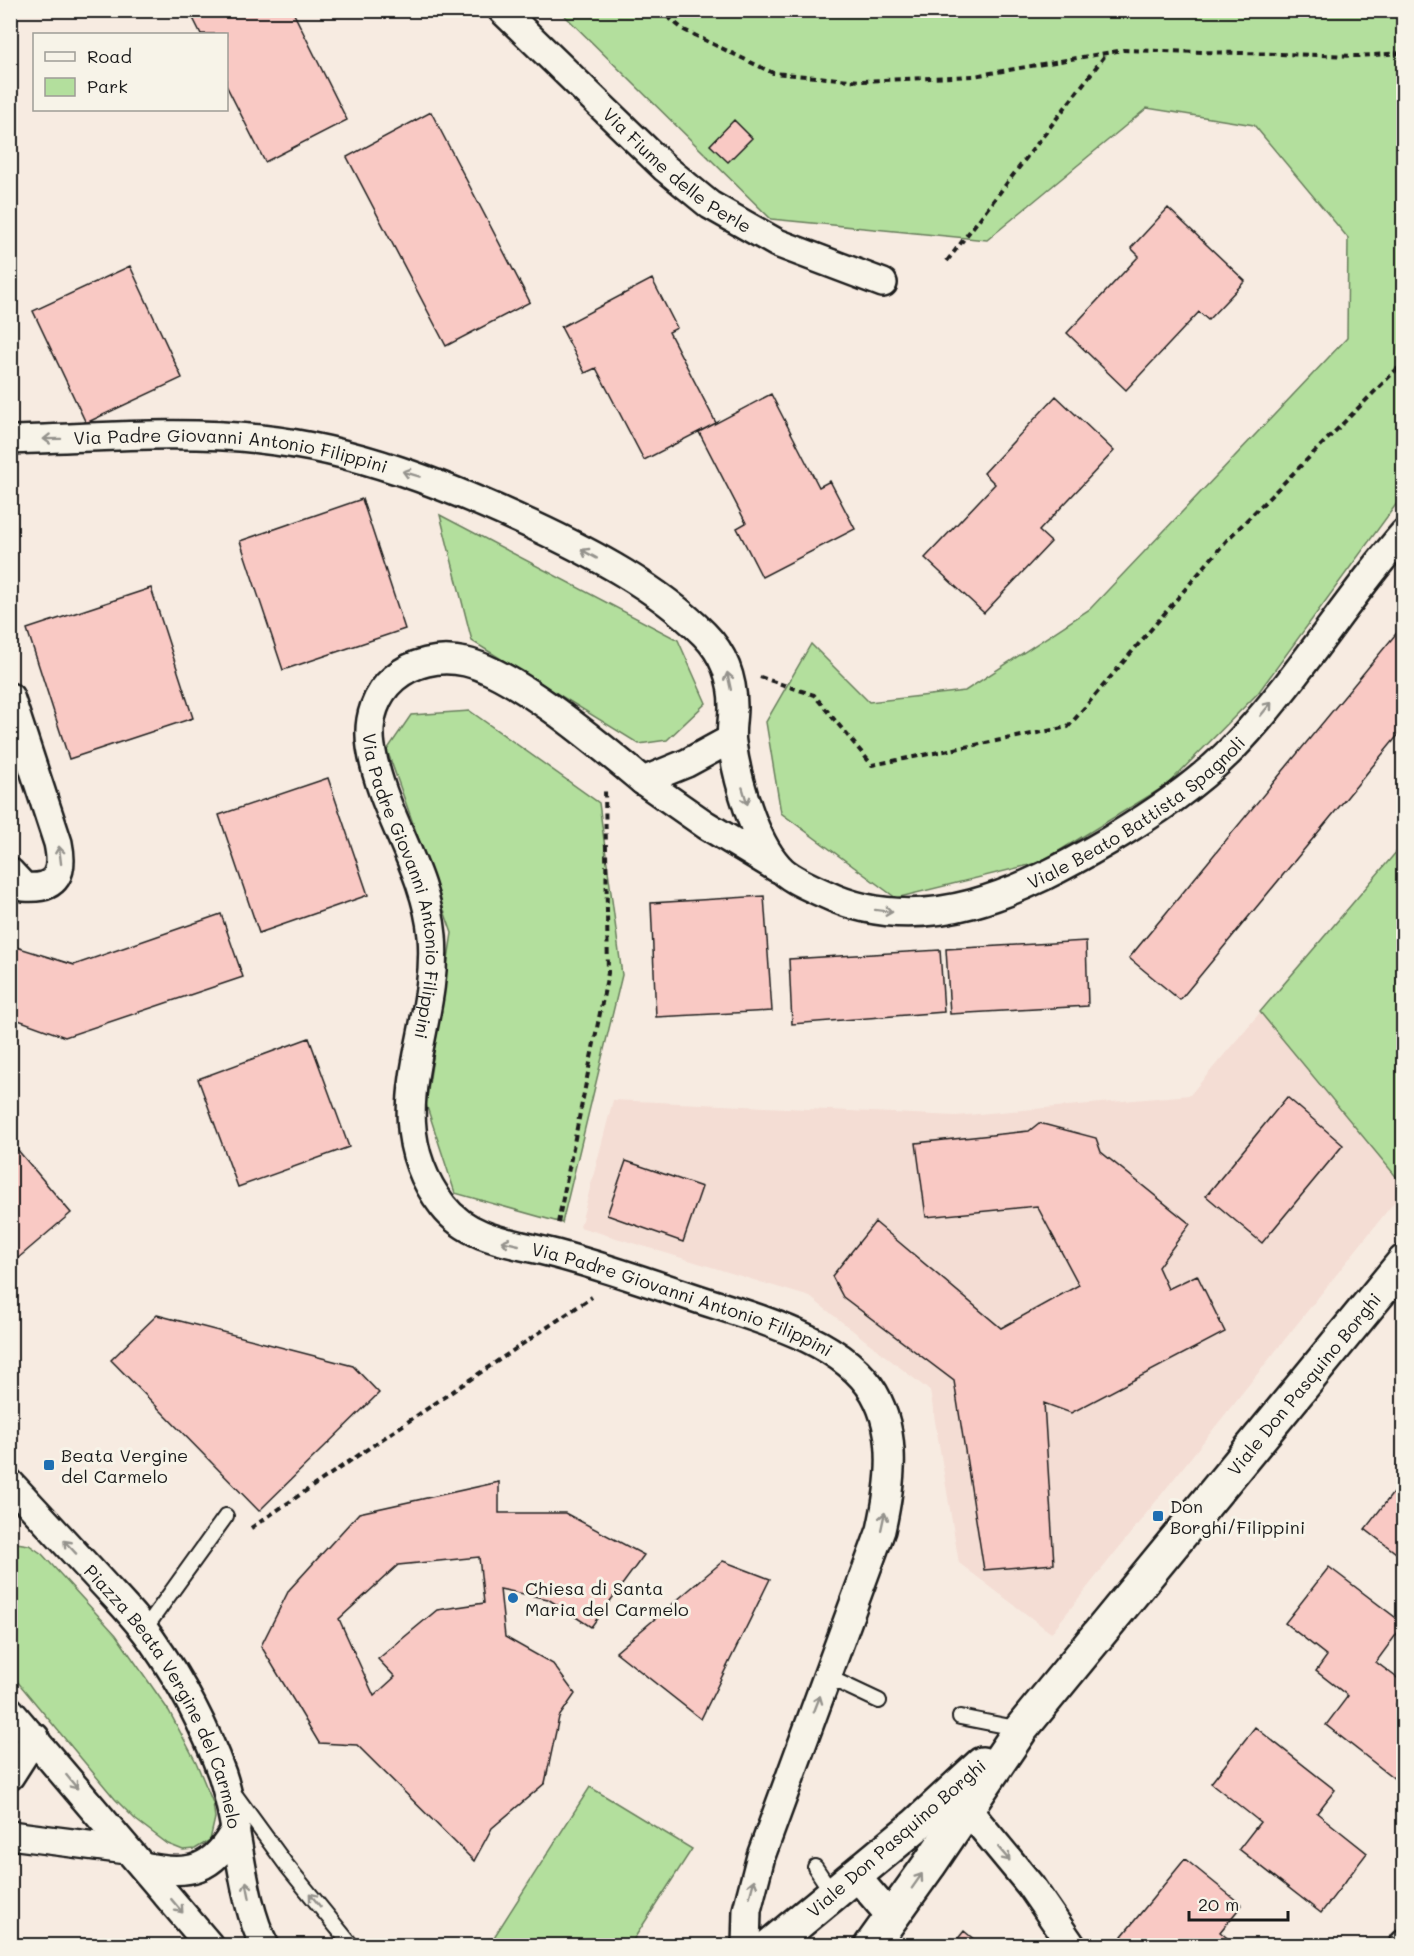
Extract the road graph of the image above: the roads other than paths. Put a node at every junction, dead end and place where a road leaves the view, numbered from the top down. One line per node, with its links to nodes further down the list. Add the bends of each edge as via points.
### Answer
1 (502, 10): 2 (street, Via Fiume delle Perle, via 665,168 710,205 777,243)
2 (883, 283)
3 (10, 440): 6 (street, Via Padre Giovanni Antonio Filippini, one-way to 3, via 732,696 725,665 713,644 695,626 624,574 552,534 425,479 342,455 258,438)
4 (1404, 533): 8 (street, Viale Beato Battista Spagnoli, one-way to 4, via 840,901 898,913 968,906 1056,872 1172,801 1230,750)
5 (10, 697): 9 (street, one-way to 5, via 24,887 39,887 59,875 61,863 58,843)
6 (731, 739): 7 (street); 8 (street, one-way to 8, via 754,821)
7 (643, 781): 8 (street, Viale Beato Battista Spagnoli); 15 (street, Via Padre Giovanni Antonio Filippini, one-way to 7, via 872,1560 888,1496 887,1425 867,1382 815,1343 768,1323 625,1275 494,1240 457,1220 437,1197 413,1140 410,1103 432,977 432,931 415,866 376,770 370,741 371,716 377,698 395,675 425,663 457,661 480,666 604,749)
8 (780, 870)
9 (10, 872)
10 (1404, 1262): 19 (street, Viale Don Pasquino Borghi)
11 (10, 1483): 12 (street, Piazza Beata Vergine del Carmelo)
12 (23, 1512): 14 (street, Piazza Beata Vergine del Carmelo, one-way to 12)
13 (226, 1516): 14 (lane)
14 (144, 1630): 22 (street, Piazza Beata Vergine del Carmelo, via 189,1700)
15 (828, 1677): 16 (lane); 33 (street, Via Padre Giovanni Antonio Filippini, one-way to 15, via 747,1910 761,1856)
16 (879, 1701)
17 (10, 1711): 20 (street)
18 (960, 1717): 19 (lane)
19 (1021, 1728): 23 (street, Viale Don Pasquino Borghi); 28 (street, Viale Don Pasquino Borghi)
20 (35, 1737): 21 (street); 26 (street, one-way to 26)
21 (10, 1776)
22 (223, 1778): 24 (street, Piazza Beata Vergine del Carmelo); 32 (lane, one-way to 22)
23 (967, 1809): 29 (street, Viale Don Pasquino Borghi, one-way to 23); 36 (street, one-way to 36, via 1036,1893)
24 (236, 1828): 26 (street, Piazza Beata Vergine del Carmelo, via 224,1851 181,1872); 31 (street, one-way to 24, via 253,1914)
25 (10, 1835): 26 (street, Piazza Beata Vergine del Carmelo)
26 (135, 1858): 30 (street, one-way to 30)
27 (815, 1867): 28 (lane)
28 (845, 1885): 29 (street); 34 (street, Viale Don Pasquino Borghi)
29 (891, 1917): 35 (street, Viale Don Pasquino Borghi)
30 (210, 1946)
31 (265, 1946)
32 (352, 1946)
33 (746, 1946)
34 (770, 1946)
35 (870, 1946)
36 (1072, 1946)

